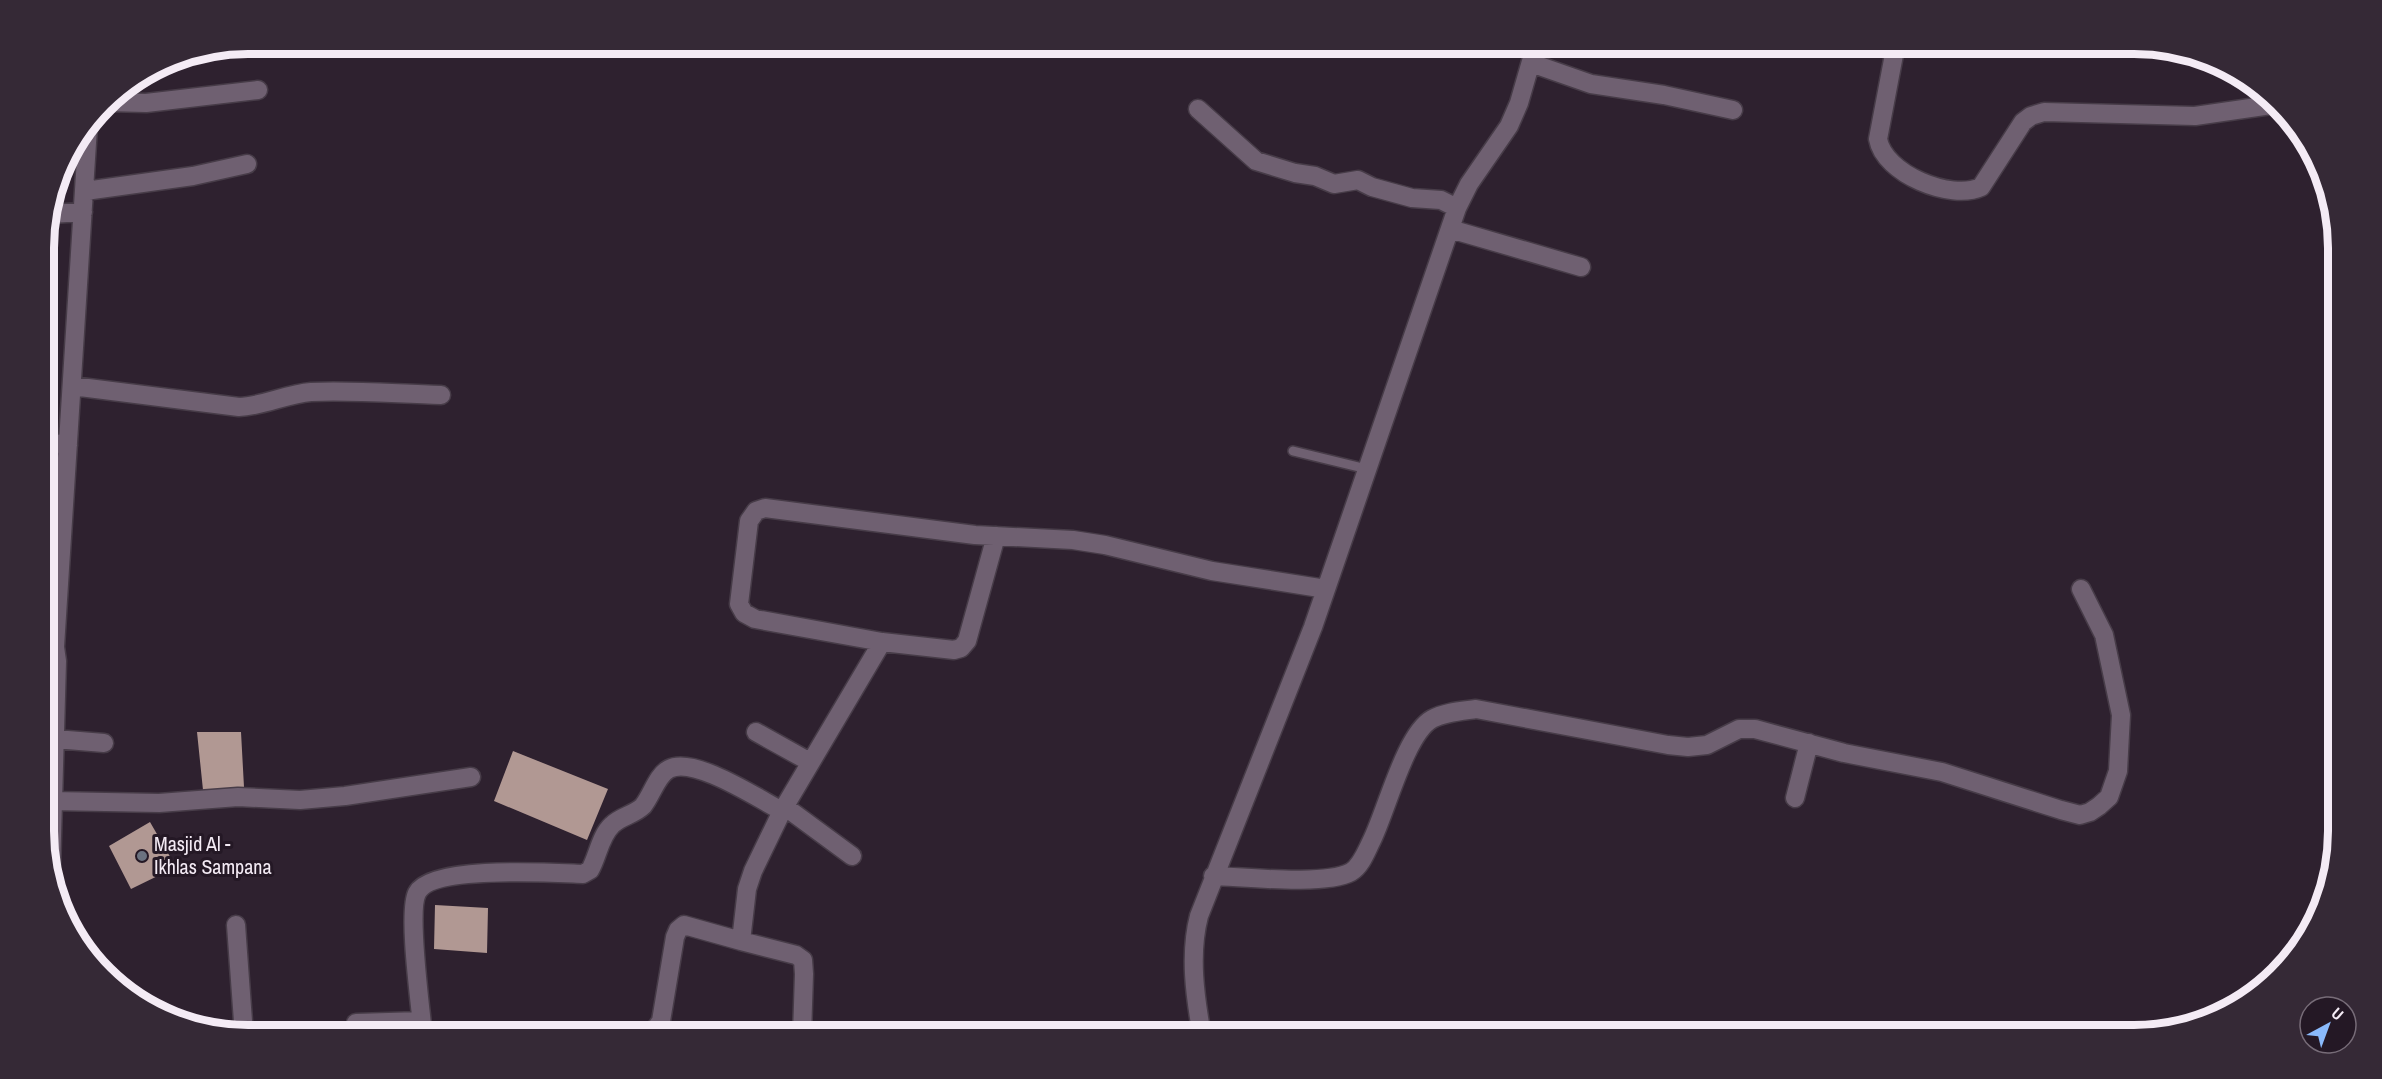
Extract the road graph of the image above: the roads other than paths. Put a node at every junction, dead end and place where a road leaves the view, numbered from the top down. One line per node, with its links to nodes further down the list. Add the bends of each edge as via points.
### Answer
1 (1533, 54): 3 (street)
2 (1894, 54): 6 (street, via 1878,139 1880,149 1899,169 1922,182 1960,191 1981,187 2023,122 2044,112 2195,116)
3 (1531, 63): 8 (street, via 1591,84); 12 (street, via 1509,126)
4 (258, 90): 5 (street, via 146,103)
5 (120, 102)
6 (2265, 106)
7 (1198, 109): 12 (street, via 1256,160 1334,184 1359,180 1412,198 1441,200)
8 (1733, 110)
9 (87, 139): 11 (street)
10 (247, 164): 11 (street)
11 (85, 191): 13 (street)
12 (1457, 208): 15 (street)
13 (83, 212): 14 (street); 17 (street)
14 (58, 214)
15 (1450, 229): 16 (street); 22 (street)
16 (1581, 267)
17 (72, 386): 18 (street, via 239,407 312,392); 20 (street)
18 (441, 395)
19 (54, 443): 20 (street)
20 (68, 445): 26 (street)
21 (1293, 451): 22 (lane)
22 (1367, 469): 24 (street)
23 (996, 536): 24 (street, via 1105,545 1212,571); 27 (street, via 967,641 961,648); 27 (street, via 825,514 765,508 756,511 749,521 739,604 744,613 755,619)
24 (1326, 589): 39 (street)
25 (2081, 589): 32 (street, via 2104,635 2121,715 2118,771 2109,797 2090,812 2061,810 1942,772)
26 (54, 602)
27 (882, 642): 33 (street)
28 (54, 655): 30 (street)
29 (756, 732): 33 (street)
30 (54, 739): 31 (street)
31 (104, 743)
32 (1809, 743): 35 (street); 39 (street, via 1755,729 1739,729 1707,745 1688,747 1476,709 1460,711 1424,724 1414,739 1375,835 1352,871 1319,879)
33 (810, 762): 37 (street)
34 (471, 777): 36 (street, via 300,800 238,797 159,803)
35 (1795, 798)
36 (54, 801)
37 (783, 809): 38 (street); 41 (street, via 747,889); 45 (street, via 706,771 679,765 667,770 638,811 611,826 591,870 583,874 480,873 421,887 415,903 414,938)
38 (852, 856)
39 (1214, 876): 48 (street, via 1198,916 1193,953)
40 (236, 925): 43 (street)
41 (741, 941): 46 (street, via 694,926 684,925 678,930); 47 (street, via 803,960)
42 (356, 1023): 44 (street)
43 (243, 1025)
44 (382, 1025)
45 (422, 1025)
46 (657, 1025)
47 (802, 1025)
48 (1201, 1025)

